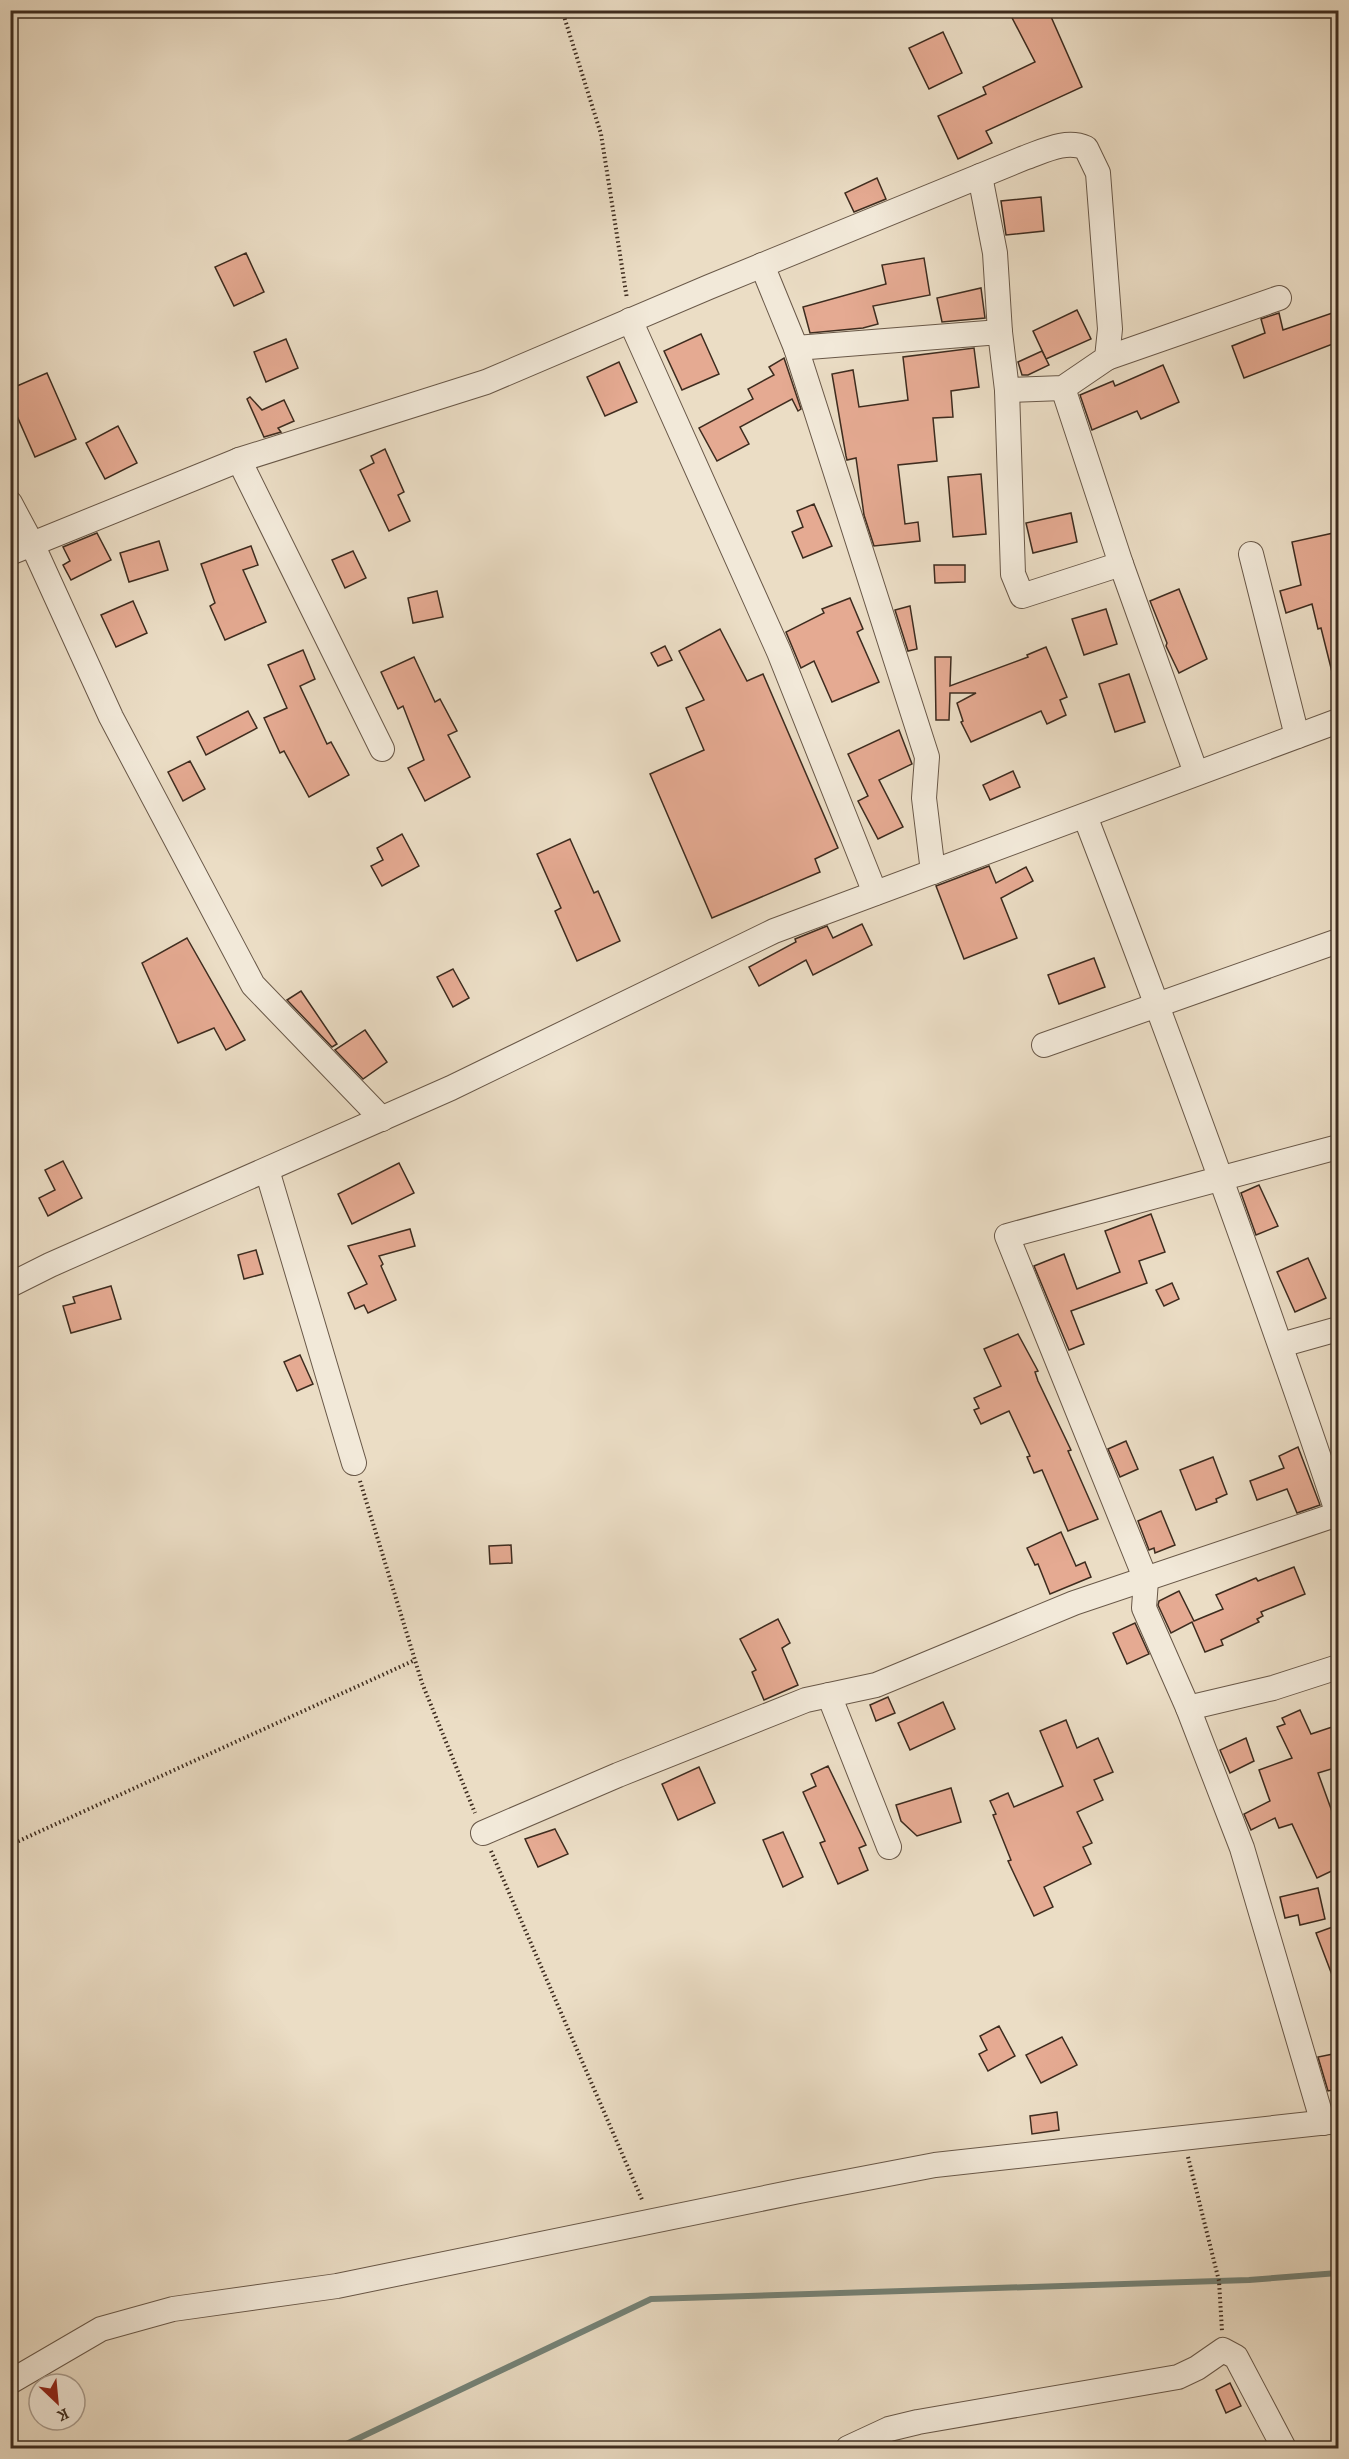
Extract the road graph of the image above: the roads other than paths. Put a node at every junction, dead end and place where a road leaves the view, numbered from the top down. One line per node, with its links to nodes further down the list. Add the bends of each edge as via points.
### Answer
1 (980, 176): 2 (street); 5 (street, via 995,253); 7 (street, via 1065,144 1086,148 1098,173 1110,329)
2 (762, 265): 4 (street); 6 (street)
3 (1279, 298): 7 (street)
4 (630, 320): 10 (street, via 486,382); 21 (street, via 779,652)
5 (1000, 332): 6 (street); 9 (street)
6 (795, 348): 20 (street, via 927,757 924,798)
7 (1107, 358): 8 (street)
8 (1062, 388): 9 (street); 14 (street)
9 (1007, 390): 14 (street, via 1013,574 1022,596)
10 (239, 460): 12 (street); 17 (street)
11 (10, 503): 12 (street)
12 (22, 549): 25 (street, via 253,985)
13 (1251, 554): 16 (street)
14 (1121, 564): 18 (street)
15 (1338, 721): 16 (street)
16 (1297, 736): 18 (street)
17 (382, 748)
18 (1196, 773): 19 (street)
19 (1085, 816): 20 (street); 23 (street)
20 (933, 872): 21 (street)
21 (875, 893): 25 (street, via 774,931)
22 (1338, 941): 23 (street)
23 (1158, 1006): 24 (street); 28 (street)
24 (1044, 1045)
25 (382, 1119): 27 (street)
26 (1338, 1147): 28 (street)
27 (267, 1170): 29 (street); 32 (street)
28 (1221, 1179): 31 (street); 34 (street, via 1007,1236)
29 (10, 1285)
30 (1338, 1329): 31 (street)
31 (1281, 1345): 33 (street)
32 (354, 1463)
33 (1338, 1514): 34 (street)
34 (1146, 1580): 36 (street, via 1074,1603 876,1685); 37 (street, via 1144,1608)
35 (1338, 1666): 37 (street, via 1273,1688)
36 (829, 1695): 38 (street, via 795,1704 629,1770); 39 (street)
37 (1188, 1708): 40 (street, via 1242,1848)
38 (483, 1833)
39 (889, 1847)
40 (1331, 2122): 41 (street, via 935,2165 337,2286 173,2309 101,2329)
41 (10, 2382)
42 (848, 2448): 43 (street, via 888,2429 1178,2377 1223,2350 1236,2357)
43 (1284, 2448)

